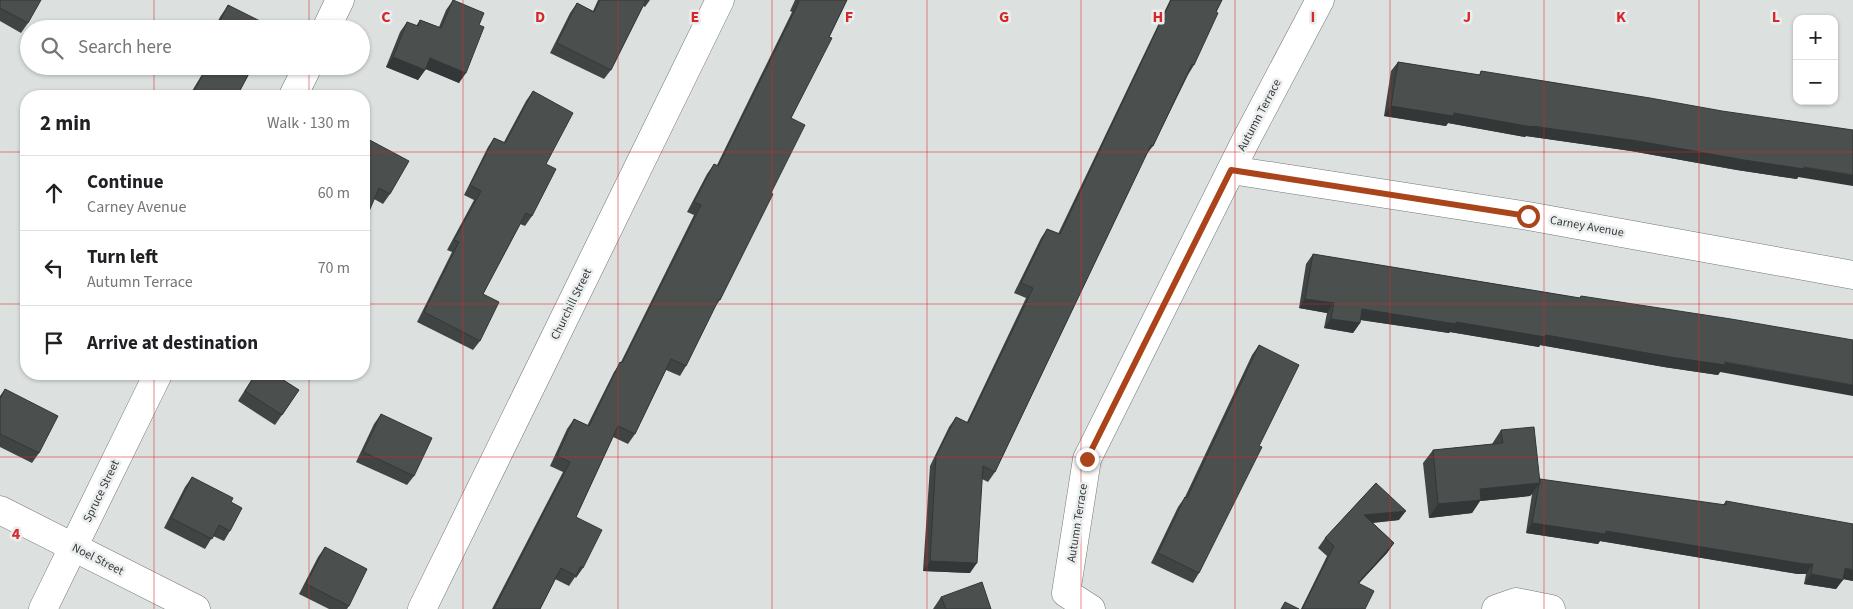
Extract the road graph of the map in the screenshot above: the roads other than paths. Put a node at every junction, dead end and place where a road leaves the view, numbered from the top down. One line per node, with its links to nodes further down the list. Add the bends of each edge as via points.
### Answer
1 (340, 0): 4 (street)
2 (720, 0): 14 (street, Churchill Street)
3 (1320, 0): 7 (street, Autumn Terrace)
4 (330, 20)
5 (304, 75): 6 (street)
6 (296, 90)
7 (1231, 170): 8 (street, Carney Avenue, via 1528,216); 15 (street, Autumn Terrace, via 1087,459 1066,593)
8 (1853, 275)
9 (155, 380): 11 (street, Spruce Street)
10 (0, 510): 11 (street, Noel Street)
11 (74, 547): 12 (street, Spruce Street); 13 (street, Noel Street)
12 (43, 609)
13 (196, 609)
14 (422, 609)
15 (1091, 609)
16 (1496, 609): 17 (street, via 1516,602)
17 (1551, 609)

